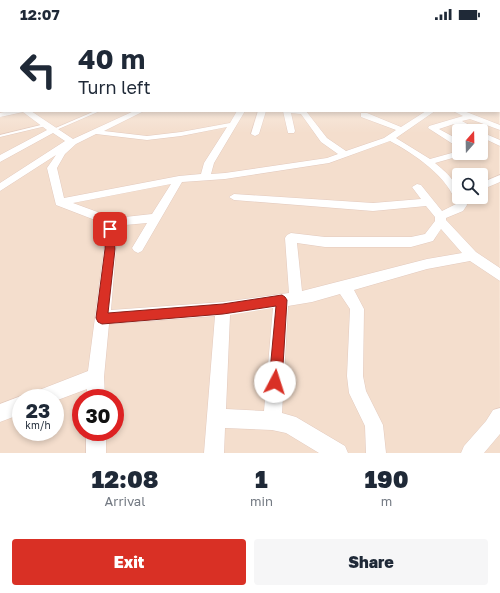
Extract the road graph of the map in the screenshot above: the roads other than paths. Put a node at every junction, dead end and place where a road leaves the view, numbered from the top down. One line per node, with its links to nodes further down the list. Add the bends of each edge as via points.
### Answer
1 (15, 112): 11 (street)
2 (27, 112): 17 (street)
3 (95, 112): 17 (lane)
4 (138, 112): 21 (street)
5 (240, 112): 16 (street)
6 (262, 112): 22 (street)
7 (287, 112): 20 (street)
8 (303, 112): 31 (street, via 324,140)
9 (429, 112): 19 (street)
10 (460, 112): 13 (street)
11 (0, 115)
12 (364, 115): 19 (street)
13 (471, 116): 14 (street); 18 (street)
14 (454, 121): 15 (street); 26 (street, via 432,129)
15 (461, 124)
16 (233, 125): 21 (street, via 147,138); 35 (street, via 209,163)
17 (49, 128): 23 (lane); 27 (street); 33 (street)
18 (500, 128)
19 (402, 130): 25 (street)
20 (291, 131)
21 (96, 132): 27 (street)
22 (255, 134)
23 (0, 136)
24 (488, 137): 28 (street)
25 (390, 138): 31 (street); 34 (street, via 412,148)
26 (452, 140)
27 (73, 142): 41 (street, via 67,143); 43 (street, via 61,153 52,168)
28 (500, 143)
29 (500, 148): 30 (street)
30 (500, 151)
31 (344, 154): 35 (street, via 329,160)
32 (452, 155): 34 (street)
33 (0, 159)
34 (430, 162): 39 (street)
35 (205, 177): 37 (street)
36 (500, 178): 38 (street)
37 (179, 179): 43 (street); 46 (street)
38 (488, 184)
39 (452, 185)
40 (417, 186): 44 (street)
41 (0, 188)
42 (234, 197): 44 (street, via 374,207)
43 (60, 202): 48 (street, via 99,217)
44 (428, 202): 47 (street)
45 (462, 204): 47 (street)
46 (155, 218): 48 (street); 49 (street)
47 (440, 219): 50 (street); 53 (street, via 429,238 411,242 325,242 290,238)
48 (104, 223): 55 (street, via 110,229 110,249)
49 (138, 248)
50 (472, 256): 51 (street); 52 (street, via 427,264)
51 (500, 274)
52 (343, 287): 53 (street); 68 (street, via 357,309 355,376 358,393 374,425)
53 (289, 299): 54 (street); 63 (street)
54 (223, 309): 55 (street); 62 (street)
55 (102, 318): 56 (street)
56 (96, 376): 57 (street); 58 (street)
57 (63, 389)
58 (96, 389)
59 (12, 409): 60 (street)
60 (0, 414)
61 (500, 417): 69 (street)
62 (216, 418): 63 (street); 66 (street)
63 (272, 421): 67 (street, via 289,424)
64 (96, 441): 65 (street)
65 (96, 453)
66 (214, 453)
67 (338, 453)
68 (376, 453)
69 (471, 453)

